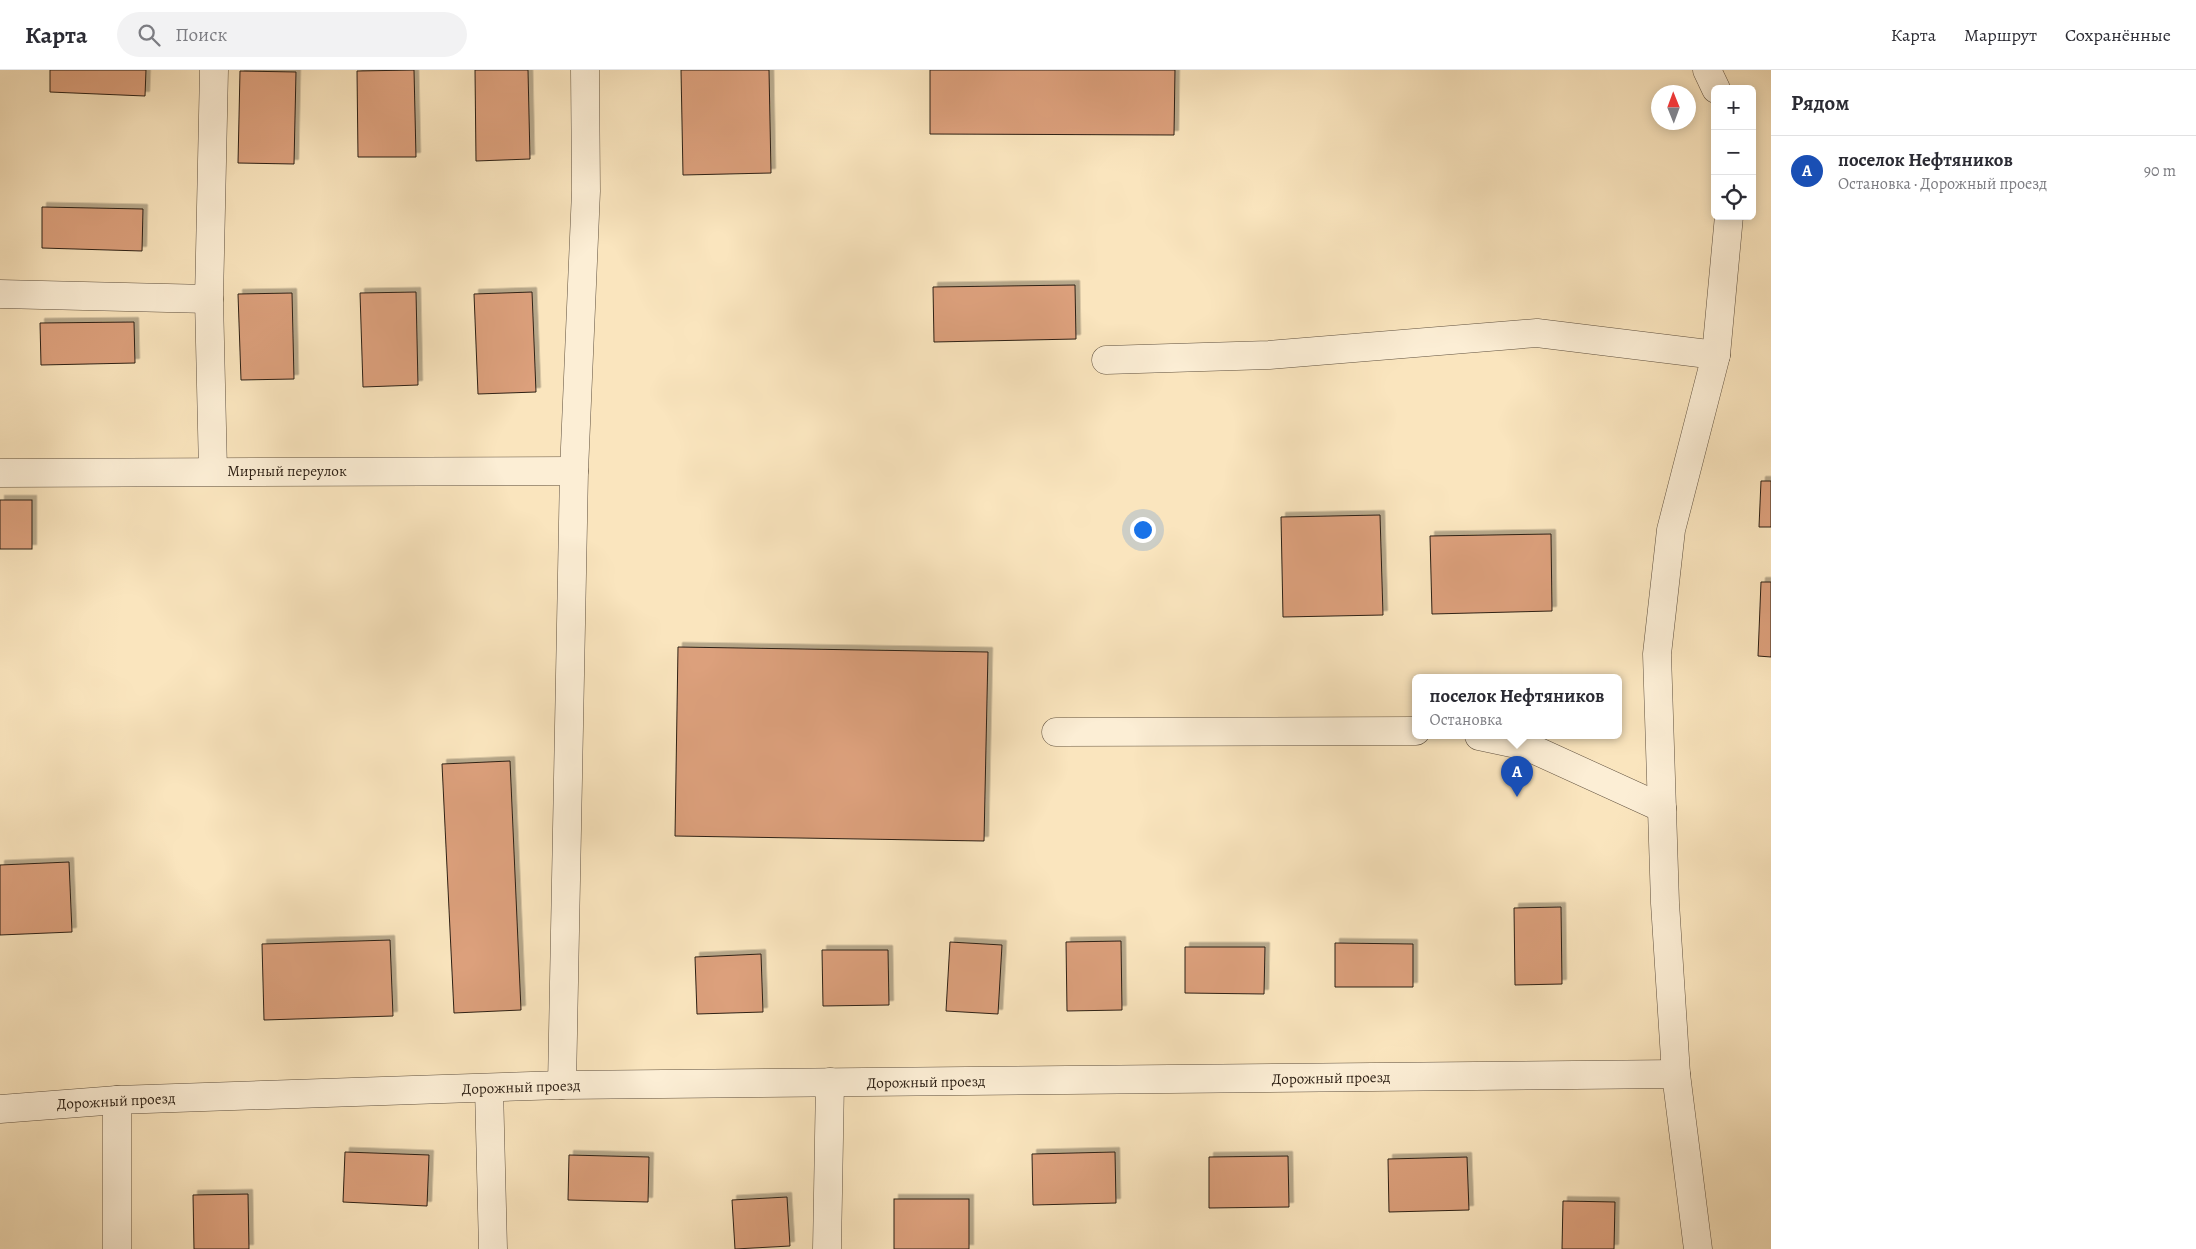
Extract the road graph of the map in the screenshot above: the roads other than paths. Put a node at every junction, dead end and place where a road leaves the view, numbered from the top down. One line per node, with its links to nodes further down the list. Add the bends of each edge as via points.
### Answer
1 (214, 70): 7 (street)
2 (585, 70): 10 (street, via 586,192)
3 (1707, 70): 4 (street)
4 (1714, 85)
5 (1729, 220): 8 (street)
6 (0, 294): 7 (street)
7 (210, 299): 11 (street)
8 (1716, 355): 9 (street, via 1537,334 1269,355); 16 (street, via 1670,540 1656,654)
9 (1106, 360)
10 (574, 470): 11 (street, Мирный переулок); 19 (street)
11 (213, 471): 12 (street, Мирный переулок)
12 (0, 472)
13 (1412, 731): 14 (street)
14 (1056, 732)
15 (1493, 739): 16 (street, via 1526,746)
16 (1662, 808): 17 (street)
17 (1676, 1074): 18 (street, Дорожный проезд); 26 (street)
18 (830, 1082): 19 (street, Дорожный проезд); 25 (street)
19 (562, 1085): 20 (street, Дорожный проезд)
20 (489, 1088): 21 (street, Дорожный проезд); 24 (street)
21 (117, 1100): 22 (street, Дорожный проезд); 23 (street)
22 (0, 1109)
23 (117, 1249)
24 (492, 1249)
25 (827, 1249)
26 (1698, 1249)

